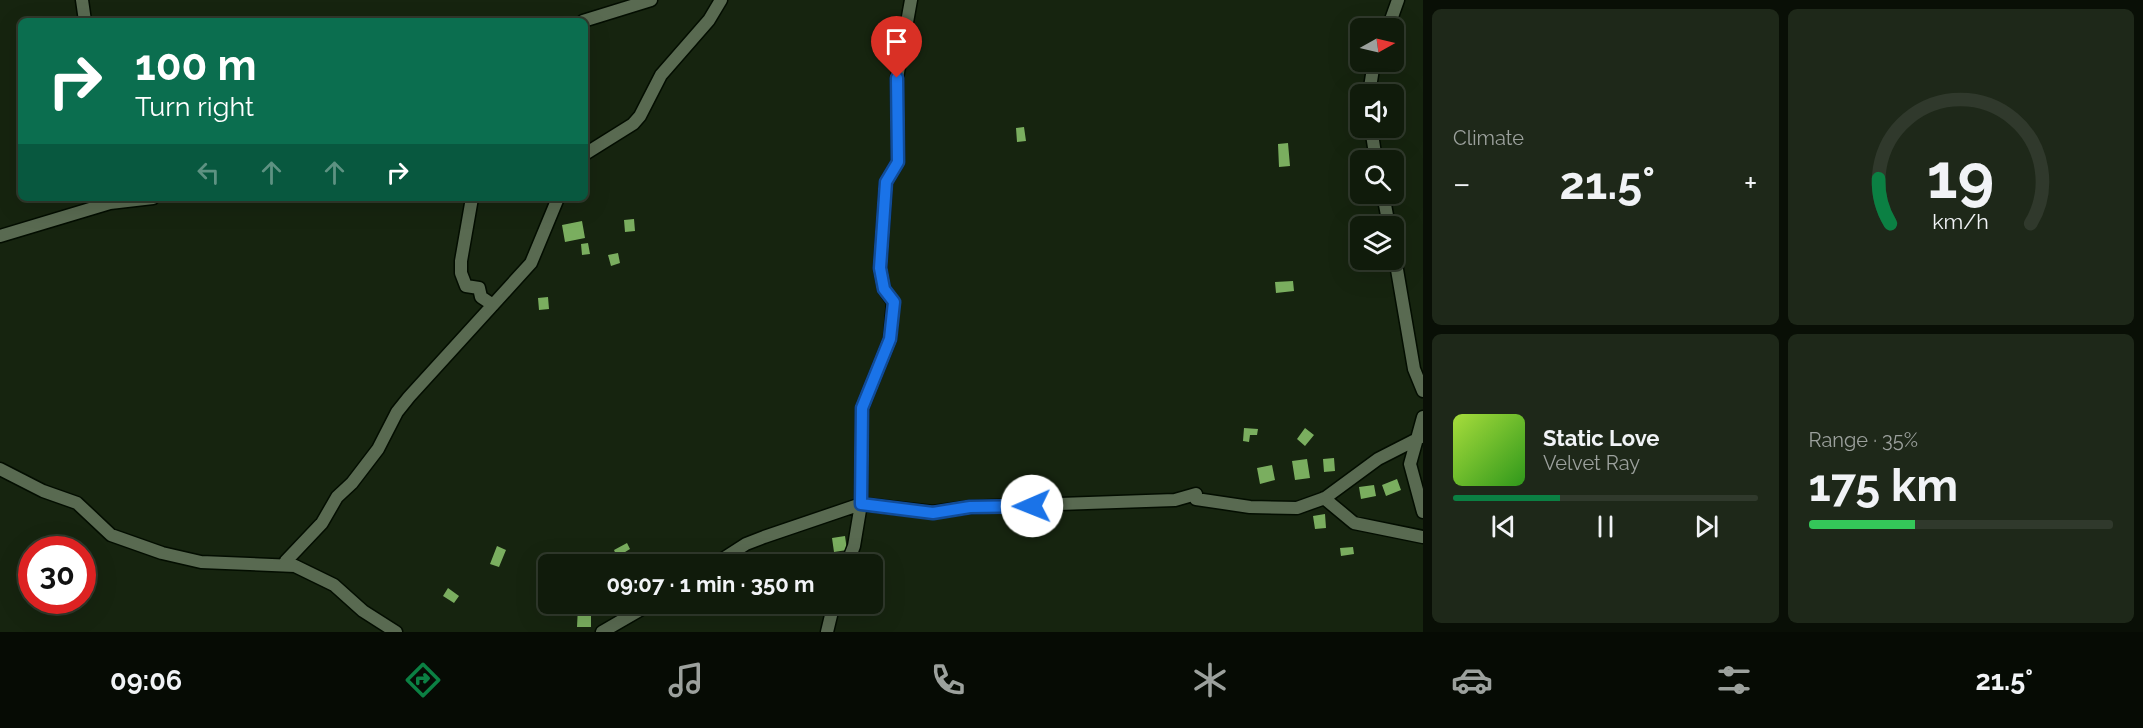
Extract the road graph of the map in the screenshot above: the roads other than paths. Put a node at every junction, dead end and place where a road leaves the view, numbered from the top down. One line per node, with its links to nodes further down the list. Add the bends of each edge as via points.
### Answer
1 (82, 0): 6 (street)
2 (651, 0): 8 (street)
3 (721, 0): 9 (street, via 710,20 656,82 633,124)
4 (911, 0): 21 (street, via 897,78 898,162 886,182 880,268 884,289 894,302 890,339 862,408)
5 (1398, 0): 7 (street)
6 (85, 18)
7 (1392, 18)
8 (588, 20)
9 (588, 152)
10 (127, 201): 13 (street)
11 (472, 201): 15 (street, via 461,273 466,286 479,288 481,297)
12 (557, 201): 15 (street, via 537,253)
13 (0, 236)
14 (1397, 270): 16 (street, via 1414,369)
15 (494, 305): 26 (street, via 397,412 378,449 332,504 322,523 289,554 286,561)
16 (1423, 391)
17 (1423, 417): 18 (street)
18 (1420, 439): 20 (street, via 1378,459); 22 (street, via 1410,464)
19 (0, 469): 26 (street, via 77,503 111,534 153,550 201,562)
20 (1324, 498): 21 (street, via 1297,508 1196,499 1196,494 1175,500 970,507 933,513); 23 (street, via 1354,523)
21 (861, 504): 24 (street, via 764,537); 25 (street)
22 (1423, 512)
23 (1423, 537)
24 (731, 554)
25 (851, 554)
26 (295, 566): 29 (street, via 334,585)
27 (633, 614): 30 (street)
28 (831, 614): 31 (street)
29 (396, 632)
30 (602, 632)
31 (827, 632)

